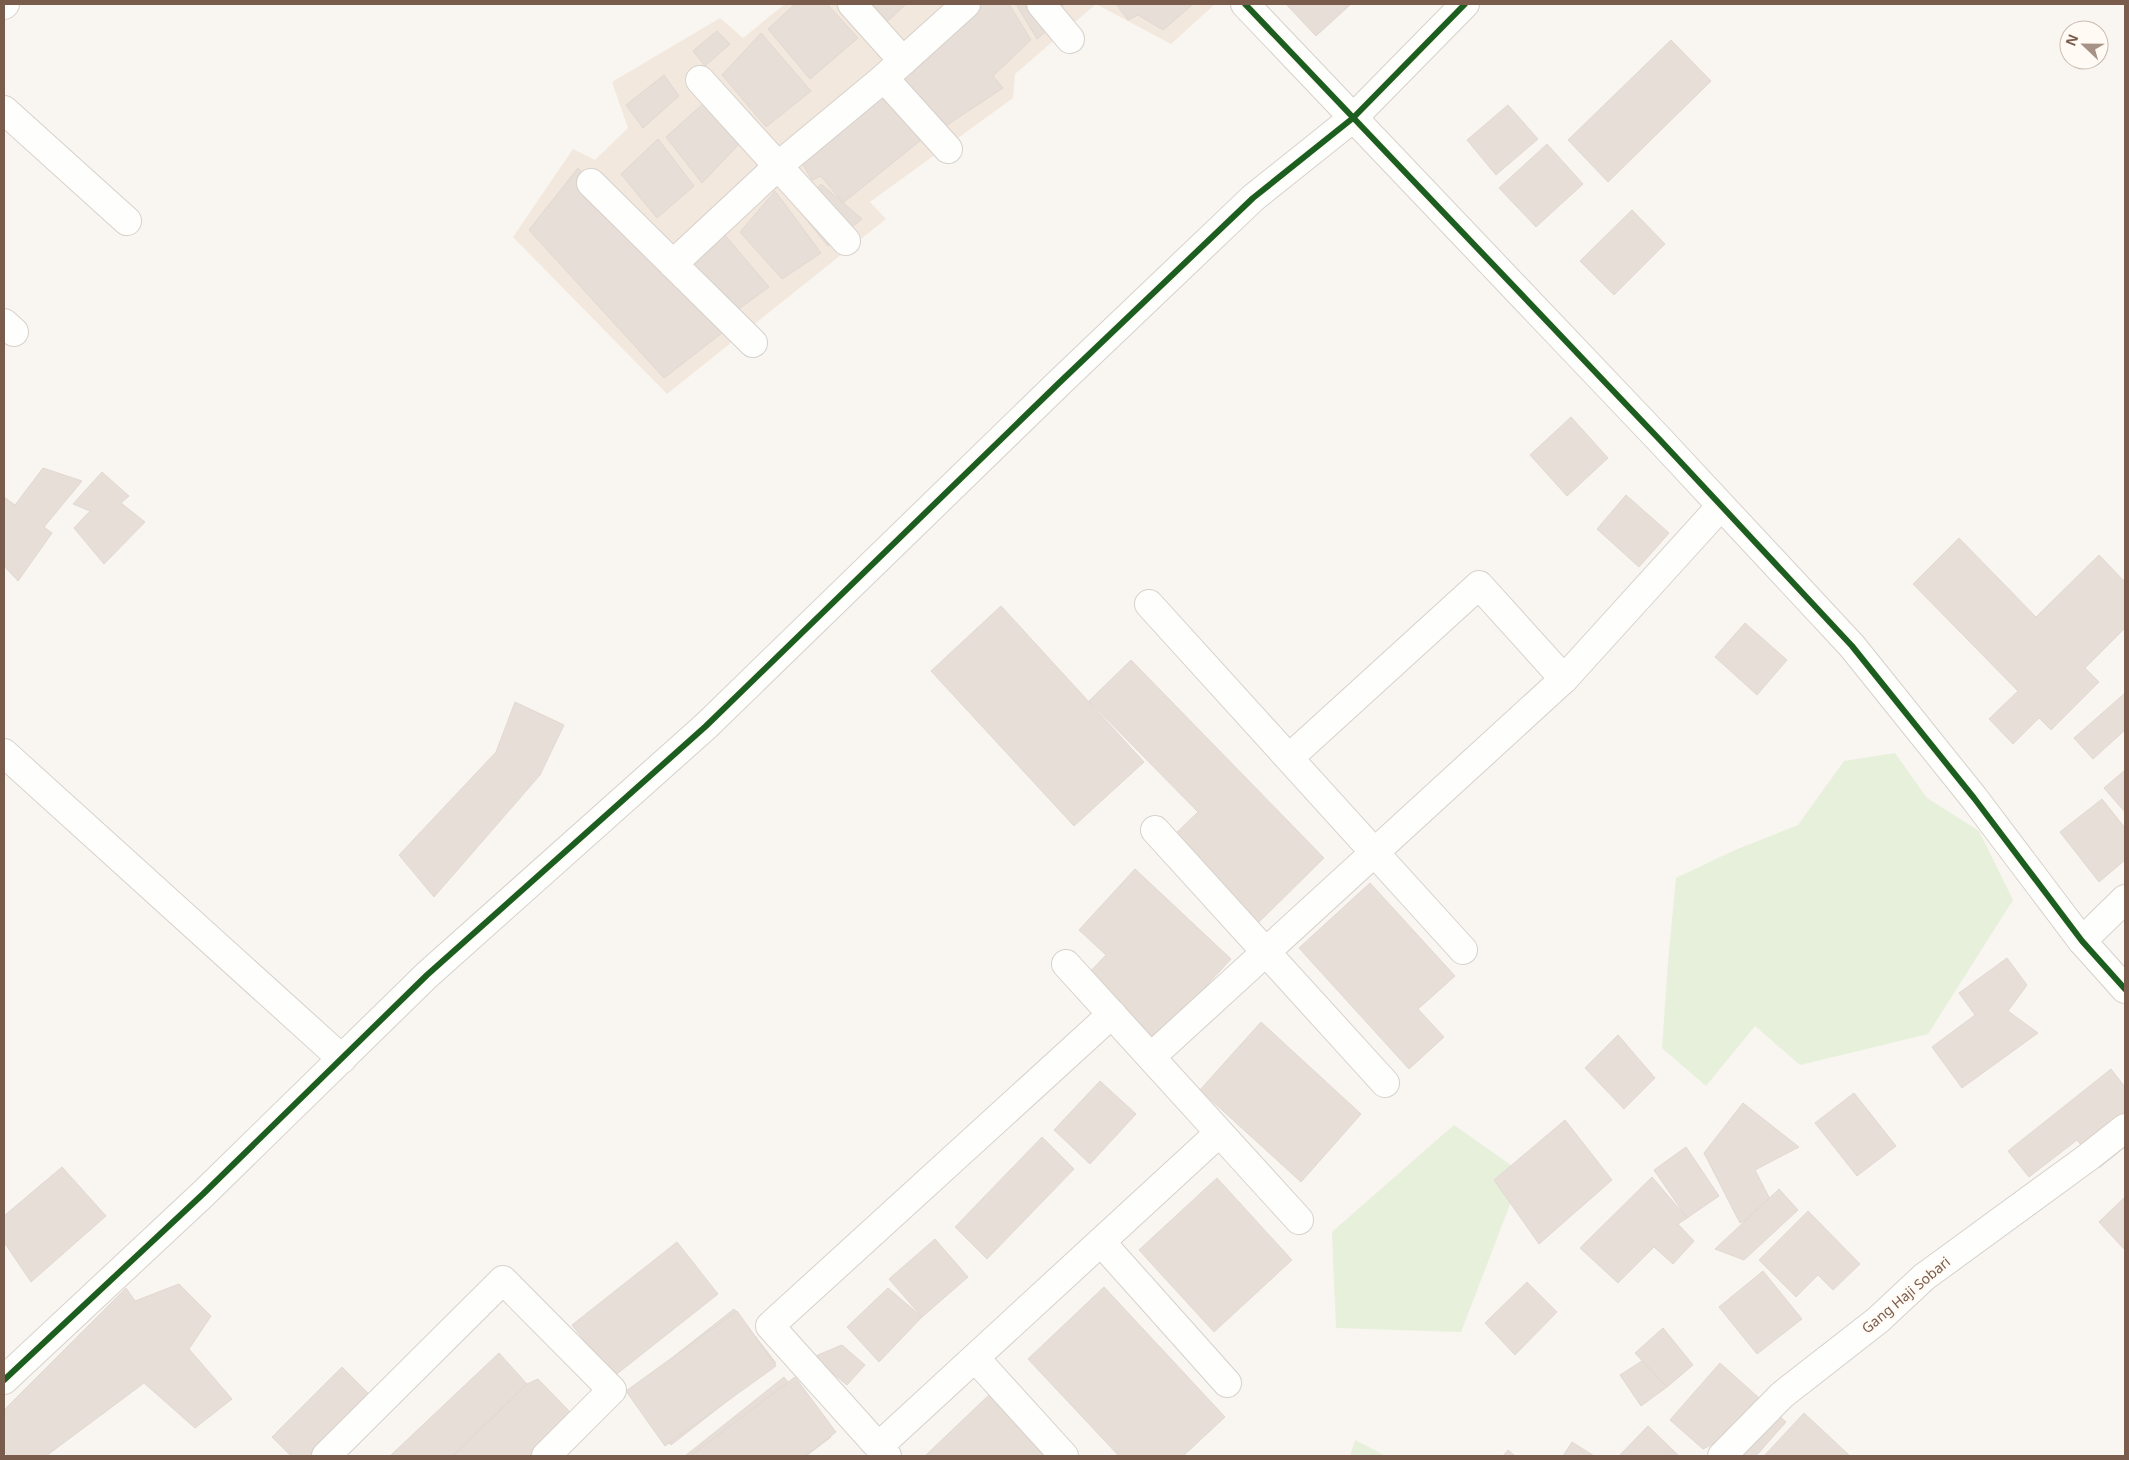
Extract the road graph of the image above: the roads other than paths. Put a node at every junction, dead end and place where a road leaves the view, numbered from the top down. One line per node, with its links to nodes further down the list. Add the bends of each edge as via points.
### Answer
1 (852, 4): 7 (street)
2 (966, 4): 7 (street)
3 (1041, 4): 6 (street)
4 (1245, 4): 10 (street)
5 (1465, 4): 10 (street)
6 (1070, 39)
7 (893, 70): 11 (street); 12 (street)
8 (700, 80): 12 (street)
9 (4, 110): 14 (street)
10 (1353, 118): 18 (street); 33 (street, via 1253,198 706,726 428,975)
11 (948, 149)
12 (778, 166): 15 (street); 16 (street)
13 (590, 183): 16 (street)
14 (127, 221)
15 (846, 241)
16 (673, 264): 17 (street)
17 (753, 343)
18 (1721, 506): 20 (street); 26 (street, via 1852,646 1974,798)
19 (1149, 604): 21 (street)
20 (1564, 679): 21 (street, via 1479,584); 24 (street)
21 (1290, 758): 24 (street)
22 (7, 764): 33 (street)
23 (1155, 830): 28 (street)
24 (1375, 852): 27 (street); 28 (street)
25 (2125, 899): 26 (street)
26 (2082, 942): 30 (street)
27 (1463, 950)
28 (1266, 952): 32 (street); 34 (street)
29 (1066, 964): 31 (street)
30 (2125, 989)
31 (1112, 1014): 32 (street); 42 (street, via 770,1326)
32 (1151, 1057): 36 (street)
33 (342, 1059): 40 (street)
34 (1385, 1083)
35 (2125, 1128): 46 (street, Gang Haji Sobari, via 1924,1277 1878,1320 1782,1395)
36 (1220, 1133): 37 (street); 38 (street)
37 (1299, 1220)
38 (1101, 1242): 39 (street); 41 (street)
39 (975, 1358): 42 (street); 45 (street)
40 (4, 1380)
41 (1227, 1383)
42 (883, 1451)
43 (326, 1456): 44 (street, via 503,1280 612,1390)
44 (546, 1456)
45 (1064, 1456)
46 (1722, 1456)

